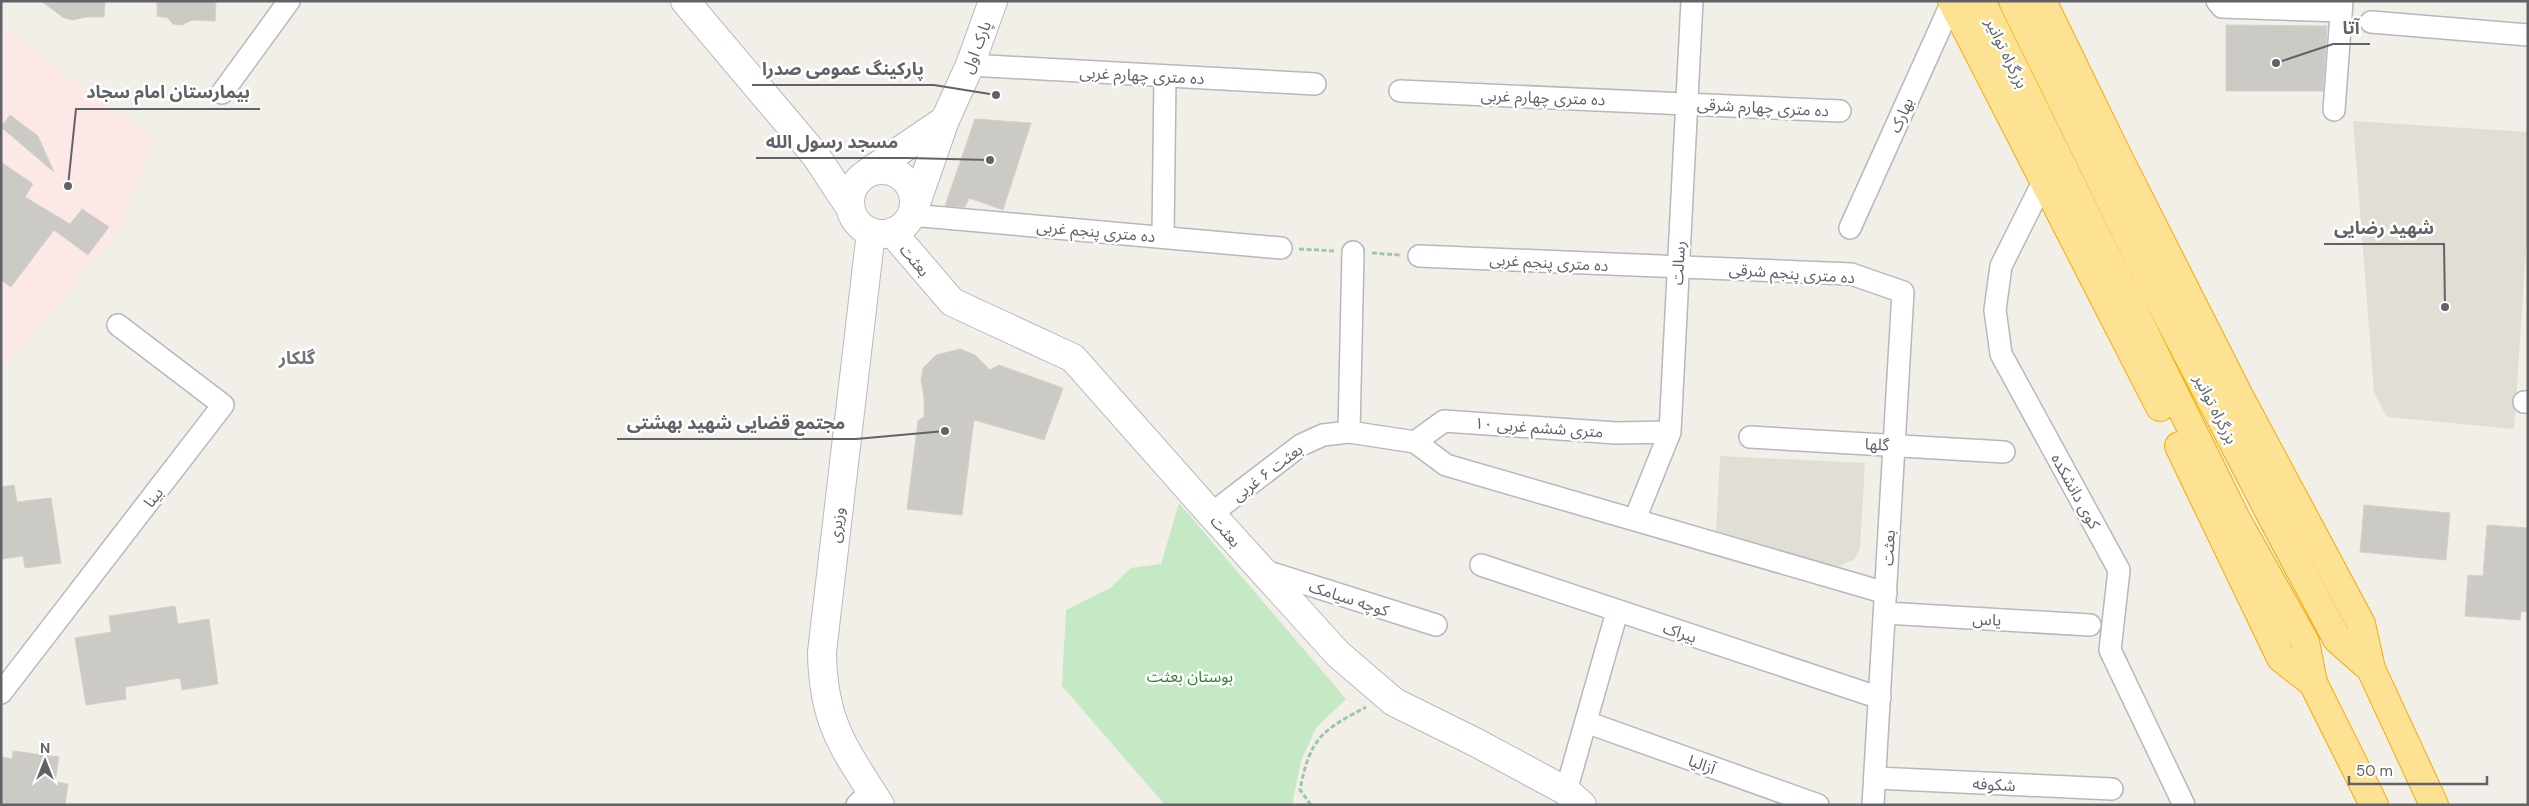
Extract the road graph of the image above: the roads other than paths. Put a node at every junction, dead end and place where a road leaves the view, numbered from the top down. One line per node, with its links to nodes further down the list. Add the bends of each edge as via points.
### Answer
1 (289, 1): 17 (street)
2 (685, 1): 22 (main road)
3 (993, 1): 13 (main road, پارک اول)
4 (1692, 1): 18 (street, رسالت)
5 (1981, 1): 50 (highway, بزرگراه توانیر, via 2236,519 2305,642)
6 (2013, 1): 49 (highway, بزرگراه توانیر, via 2159,299 2337,639)
7 (2042, 1): 49 (highway, via 2238,394 2361,624)
8 (2217, 1): 10 (street, via 2222,7)
9 (1952, 2): 24 (highway); 27 (street, بهارک)
10 (2342, 6): 19 (street)
11 (2372, 22): 12 (street)
12 (2528, 35)
13 (970, 65): 14 (street, ده متری چهارم غربی); 21 (main road, پارک اول)
14 (1165, 76): 15 (street, ده متری چهارم غربی); 28 (street)
15 (1315, 84)
16 (1400, 91): 18 (street, ده متری چهارم غربی)
17 (222, 94)
18 (1686, 104): 20 (street, ده متری چهارم شرقی); 32 (street, رسالت)
19 (2334, 110)
20 (1840, 111)
21 (945, 120): 23 (main road); 26 (main road, پارک اول)
22 (816, 156): 23 (main road); 25 (main road, بعثت)
23 (866, 174): 25 (main road, via 853,188); 26 (main road, via 876,170 896,172 912,188 915,198)
24 (2044, 180): 50 (highway, via 2175,436 2281,658); 60 (street, کوی دانشکده, via 2001,266 1994,310 2001,354 2119,570 2110,650)
25 (851, 209): 26 (main road, بعثت, via 855,218)
26 (897, 222): 28 (street, ده متری پنجم غربی); 41 (main road, بعثت, via 952,302 1074,358); 57 (main road, وزیری, via 822,652 822,684 828,711 840,743)
27 (1850, 228)
28 (1163, 237): 29 (street, ده متری پنجم غربی)
29 (1281, 248)
30 (1354, 252): 35 (street)
31 (1419, 256): 32 (street, ده متری پنجم غربی)
32 (1678, 267): 33 (street, ده متری پنجم شرقی, via 1851,274); 36 (street, رسالت)
33 (1903, 292): 39 (street, بعثت)
34 (118, 325): 51 (street, بینا, via 223,405)
35 (1349, 432): 38 (street, بعثت ۶ غربی); 41 (street, بعثت ۶ غربی, via 1323,435 1301,445)
36 (1670, 432): 38 (street, ۱۰ متری ششم غربی, via 1616,432 1444,421); 42 (street, رسالت)
37 (1750, 438): 39 (street, گلها)
38 (1415, 442): 42 (street, via 1446,465)
39 (1894, 444): 40 (street, گلها); 45 (street, بعثت)
40 (2004, 452)
41 (1211, 514): 44 (main road, بعثت)
42 (1635, 519): 45 (street)
43 (1481, 565): 46 (street, بیراک)
44 (1262, 570): 47 (street, کوچه سیامک); 56 (main road, بعثت, via 1338,654 1394,702 1477,743)
45 (1885, 603): 48 (street, یاس); 52 (street, بعثت)
46 (1617, 612): 52 (street, بیراک); 53 (street)
47 (1436, 625)
48 (2090, 625)
49 (2370, 669): 62 (highway, بزرگراه توانیر)
50 (2313, 683): 61 (highway, بزرگراه توانیر)
51 (1, 693)
52 (1880, 698): 54 (street, بعثت)
53 (1586, 722): 56 (street); 58 (street, آزالیا)
54 (1876, 778): 55 (street, شکوفه); 59 (street, بعثت)
55 (2112, 789)
56 (1574, 798)
57 (870, 800)
58 (1818, 805)
59 (1873, 805)
60 (2184, 805)
61 (2374, 805)
62 (2434, 805)

